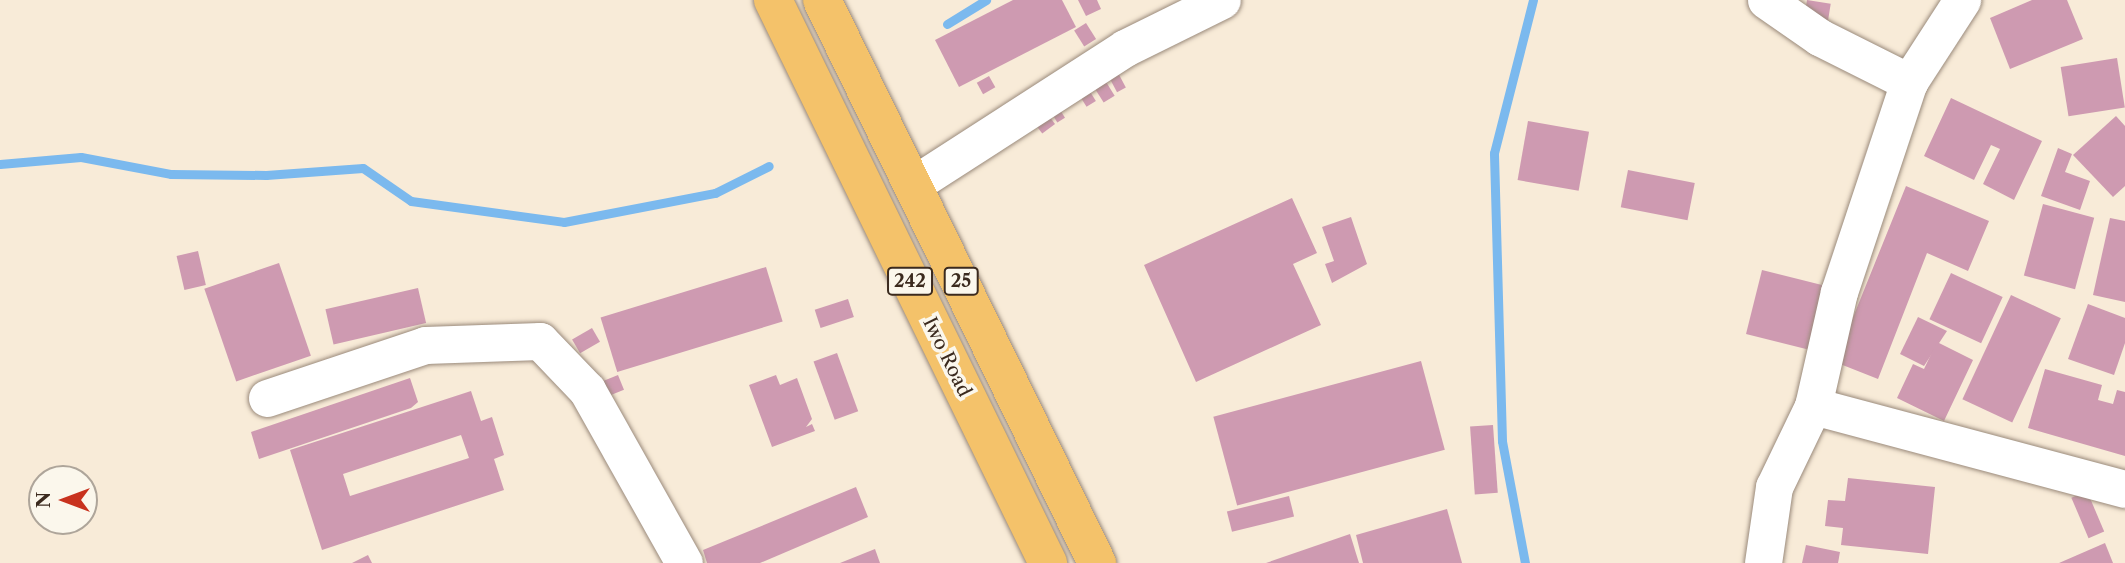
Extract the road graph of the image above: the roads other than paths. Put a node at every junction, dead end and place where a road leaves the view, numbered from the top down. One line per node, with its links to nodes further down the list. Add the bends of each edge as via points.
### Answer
1 (773, 0): 12 (main road, Iwo Road / 242)
2 (822, 0): 7 (main road, 25)
3 (1222, 0): 7 (street, via 1125,48)
4 (1766, 0): 6 (street, via 1819,37)
5 (1962, 0): 6 (street)
6 (1909, 82): 9 (street, via 1839,292)
7 (914, 184): 13 (main road, 25)
8 (267, 398): 11 (street, via 425,345 540,341 587,390)
9 (1813, 406): 10 (street); 14 (street, via 1774,487)
10 (2125, 489)
11 (684, 563)
12 (1048, 563)
13 (1097, 563)
14 (1763, 563)

